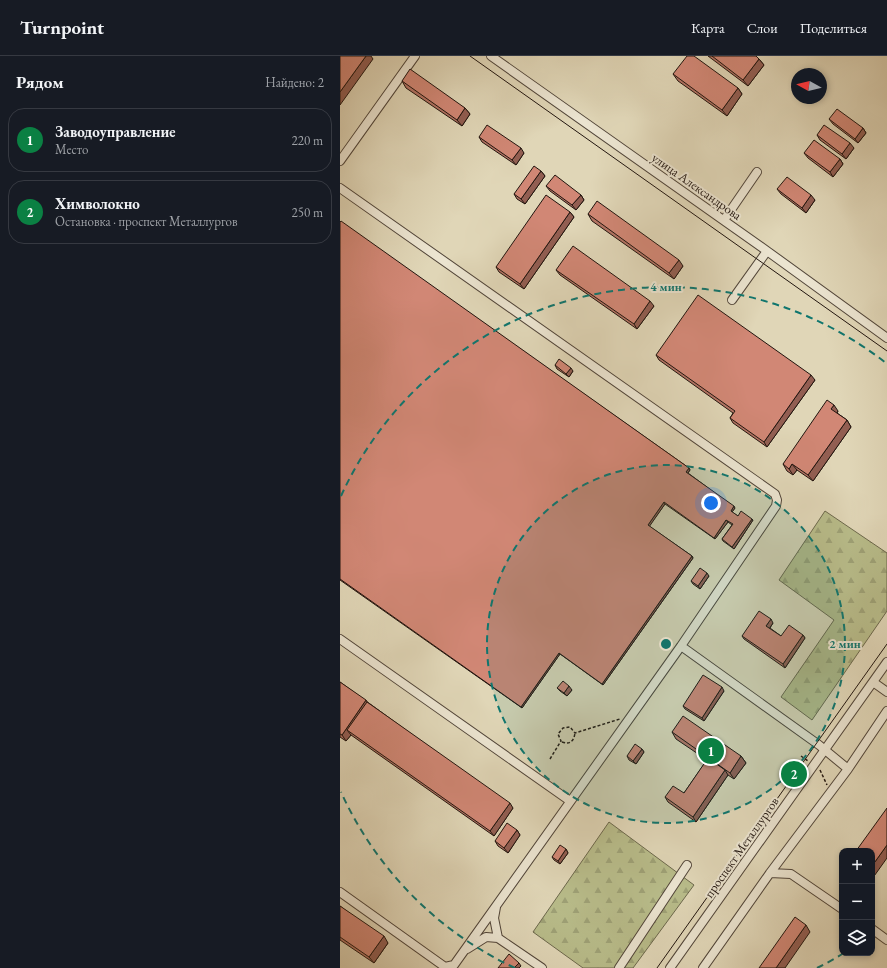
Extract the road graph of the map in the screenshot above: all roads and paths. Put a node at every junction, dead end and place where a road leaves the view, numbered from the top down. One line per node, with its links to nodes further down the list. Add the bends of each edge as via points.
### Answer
1 (415, 56): 3 (street)
2 (491, 56): 6 (street, улица Александрова)
3 (340, 161)
4 (757, 172): 6 (street)
5 (340, 188): 11 (street, via 775,494 776,506)
6 (724, 220): 7 (street, улица Александрова)
7 (767, 251): 8 (street); 9 (street, улица Александрова)
8 (732, 300)
9 (887, 338)
10 (340, 638): 26 (street)
11 (681, 646): 16 (street); 19 (street)
12 (887, 662): 13 (street, проспект Металлургов)
13 (873, 682): 14 (street); 19 (street, проспект Металлургов)
14 (887, 692)
15 (887, 711): 24 (street)
16 (632, 715): 17 (path); 26 (street)
17 (575, 733): 18 (path, via 571,742); 18 (path, via 570,727 562,728 558,734)
18 (561, 741): 21 (path)
19 (825, 750): 24 (street); 38 (street, проспект Металлургов)
20 (801, 756): 22 (path)
21 (550, 759)
22 (809, 762)
23 (820, 768): 25 (path)
24 (848, 769): 28 (street)
25 (829, 788)
26 (570, 801): 30 (street)
27 (687, 865): 37 (street)
28 (770, 873): 31 (street, via 791,874); 39 (street)
29 (340, 892): 35 (street, via 445,967 454,965)
30 (496, 906): 33 (street, via 494,918); 35 (street)
31 (839, 907)
32 (875, 932): 34 (street)
33 (498, 938): 35 (street, via 486,937); 36 (street)
34 (887, 940)
35 (464, 951)
36 (542, 968)
37 (619, 968)
38 (670, 968)
39 (703, 968)

